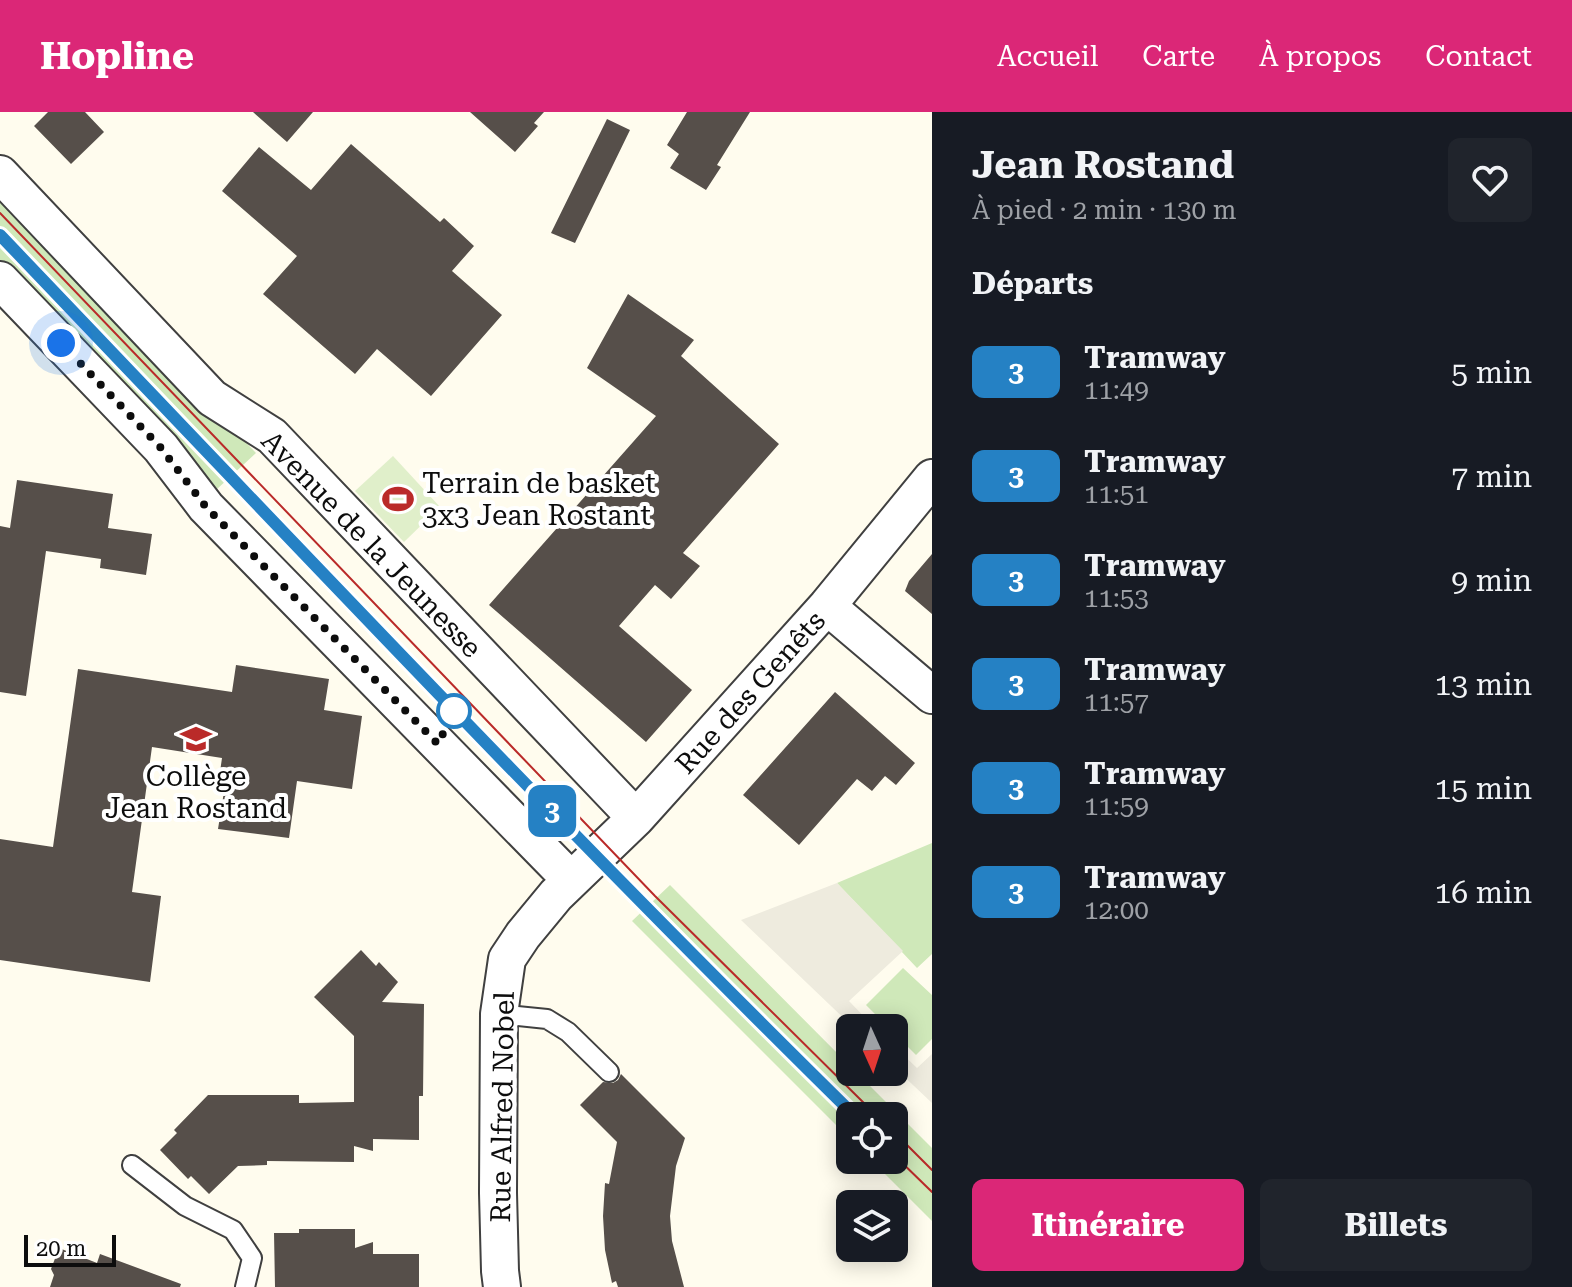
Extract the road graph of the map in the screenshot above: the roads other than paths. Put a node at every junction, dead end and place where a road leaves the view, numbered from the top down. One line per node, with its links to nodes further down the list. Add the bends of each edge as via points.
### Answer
1 (0, 174): 6 (street, Avenue de la Jeunesse, via 212,398 272,436)
2 (0, 280): 7 (street)
3 (932, 478): 4 (street, Rue des Genêts)
4 (827, 606): 5 (street); 6 (street, Rue des Genêts)
5 (932, 695)
6 (636, 818): 7 (street, Rue des Genêts)
7 (564, 888): 8 (street, Rue Alfred Nobel, via 507,959)
8 (499, 1014): 9 (lane, via 547,1019); 12 (street, Rue Alfred Nobel)
9 (609, 1072)
10 (132, 1165): 11 (lane, via 185,1206 233,1230 252,1258)
11 (245, 1287)
12 (502, 1287)

